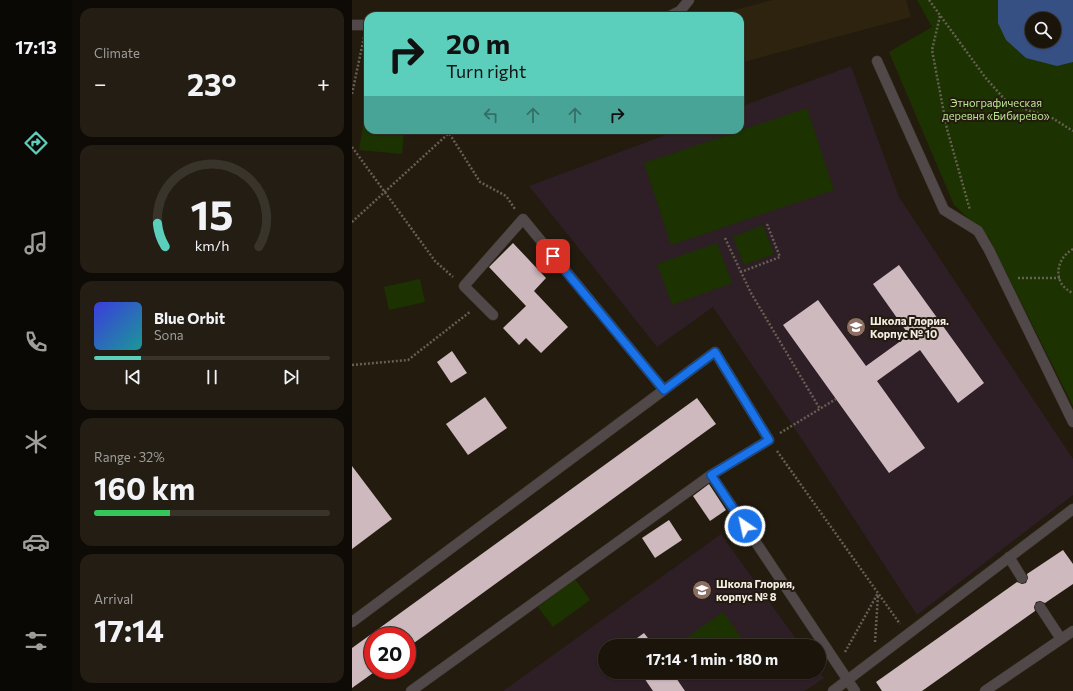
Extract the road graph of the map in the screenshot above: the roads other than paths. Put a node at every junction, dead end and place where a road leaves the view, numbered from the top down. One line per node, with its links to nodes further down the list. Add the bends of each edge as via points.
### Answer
1 (689, 0): 2 (lane)
2 (678, 12)
3 (352, 25): 4 (lane)
4 (364, 25)
5 (877, 61): 8 (lane, via 944,210 978,231)
6 (493, 315): 7 (lane, via 464,286 522,219)
7 (664, 390): 9 (lane, via 715,352 769,440); 14 (lane)
8 (1073, 422)
9 (711, 475): 17 (lane); 18 (lane)
10 (1073, 509): 11 (lane)
11 (1009, 557): 12 (lane); 17 (lane)
12 (1022, 578)
13 (1040, 607): 16 (lane)
14 (352, 622)
15 (1073, 631): 16 (lane)
16 (1061, 639): 21 (lane)
17 (848, 680): 19 (lane); 20 (lane)
18 (410, 691)
19 (833, 691)
20 (855, 691)
21 (985, 691)

